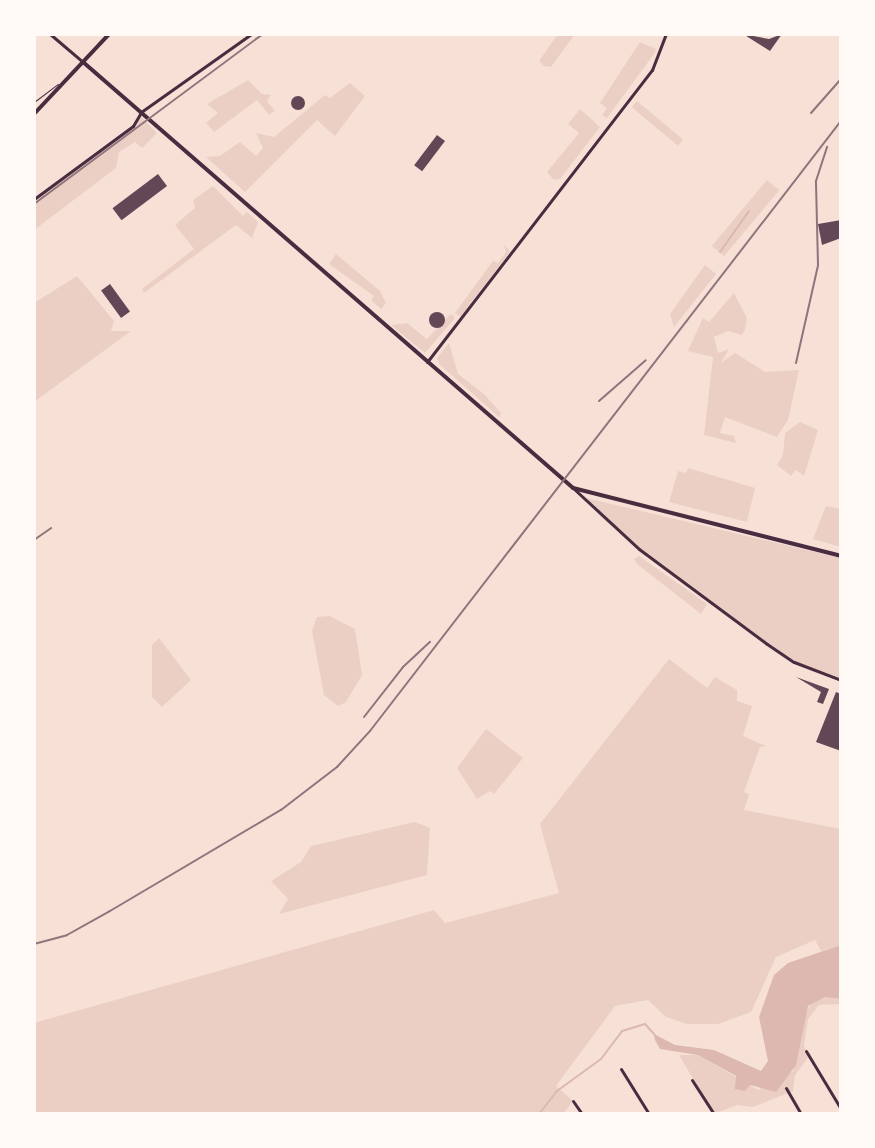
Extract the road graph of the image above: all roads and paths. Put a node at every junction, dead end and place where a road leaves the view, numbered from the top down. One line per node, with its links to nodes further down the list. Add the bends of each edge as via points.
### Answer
1 (50, 34): 5 (street)
2 (109, 34): 5 (main road)
3 (251, 34): 8 (street)
4 (666, 34): 11 (street, via 652,70)
5 (83, 62): 6 (main road); 8 (main road)
6 (65, 83): 7 (lane, via 52,85); 9 (main road)
7 (34, 102)
8 (141, 112): 10 (street, via 133,126); 11 (main road)
9 (34, 114)
10 (34, 199)
11 (427, 362): 12 (main road)
12 (573, 488): 13 (main road); 14 (street, via 639,549 767,644 794,662)
13 (841, 556)
14 (841, 680)
15 (806, 1051): 20 (street)
16 (621, 1069): 22 (street)
17 (692, 1080): 23 (street)
18 (786, 1088): 24 (street)
19 (573, 1101): 21 (street)
20 (841, 1109)
21 (582, 1114)
22 (649, 1114)
23 (714, 1114)
24 (801, 1114)

